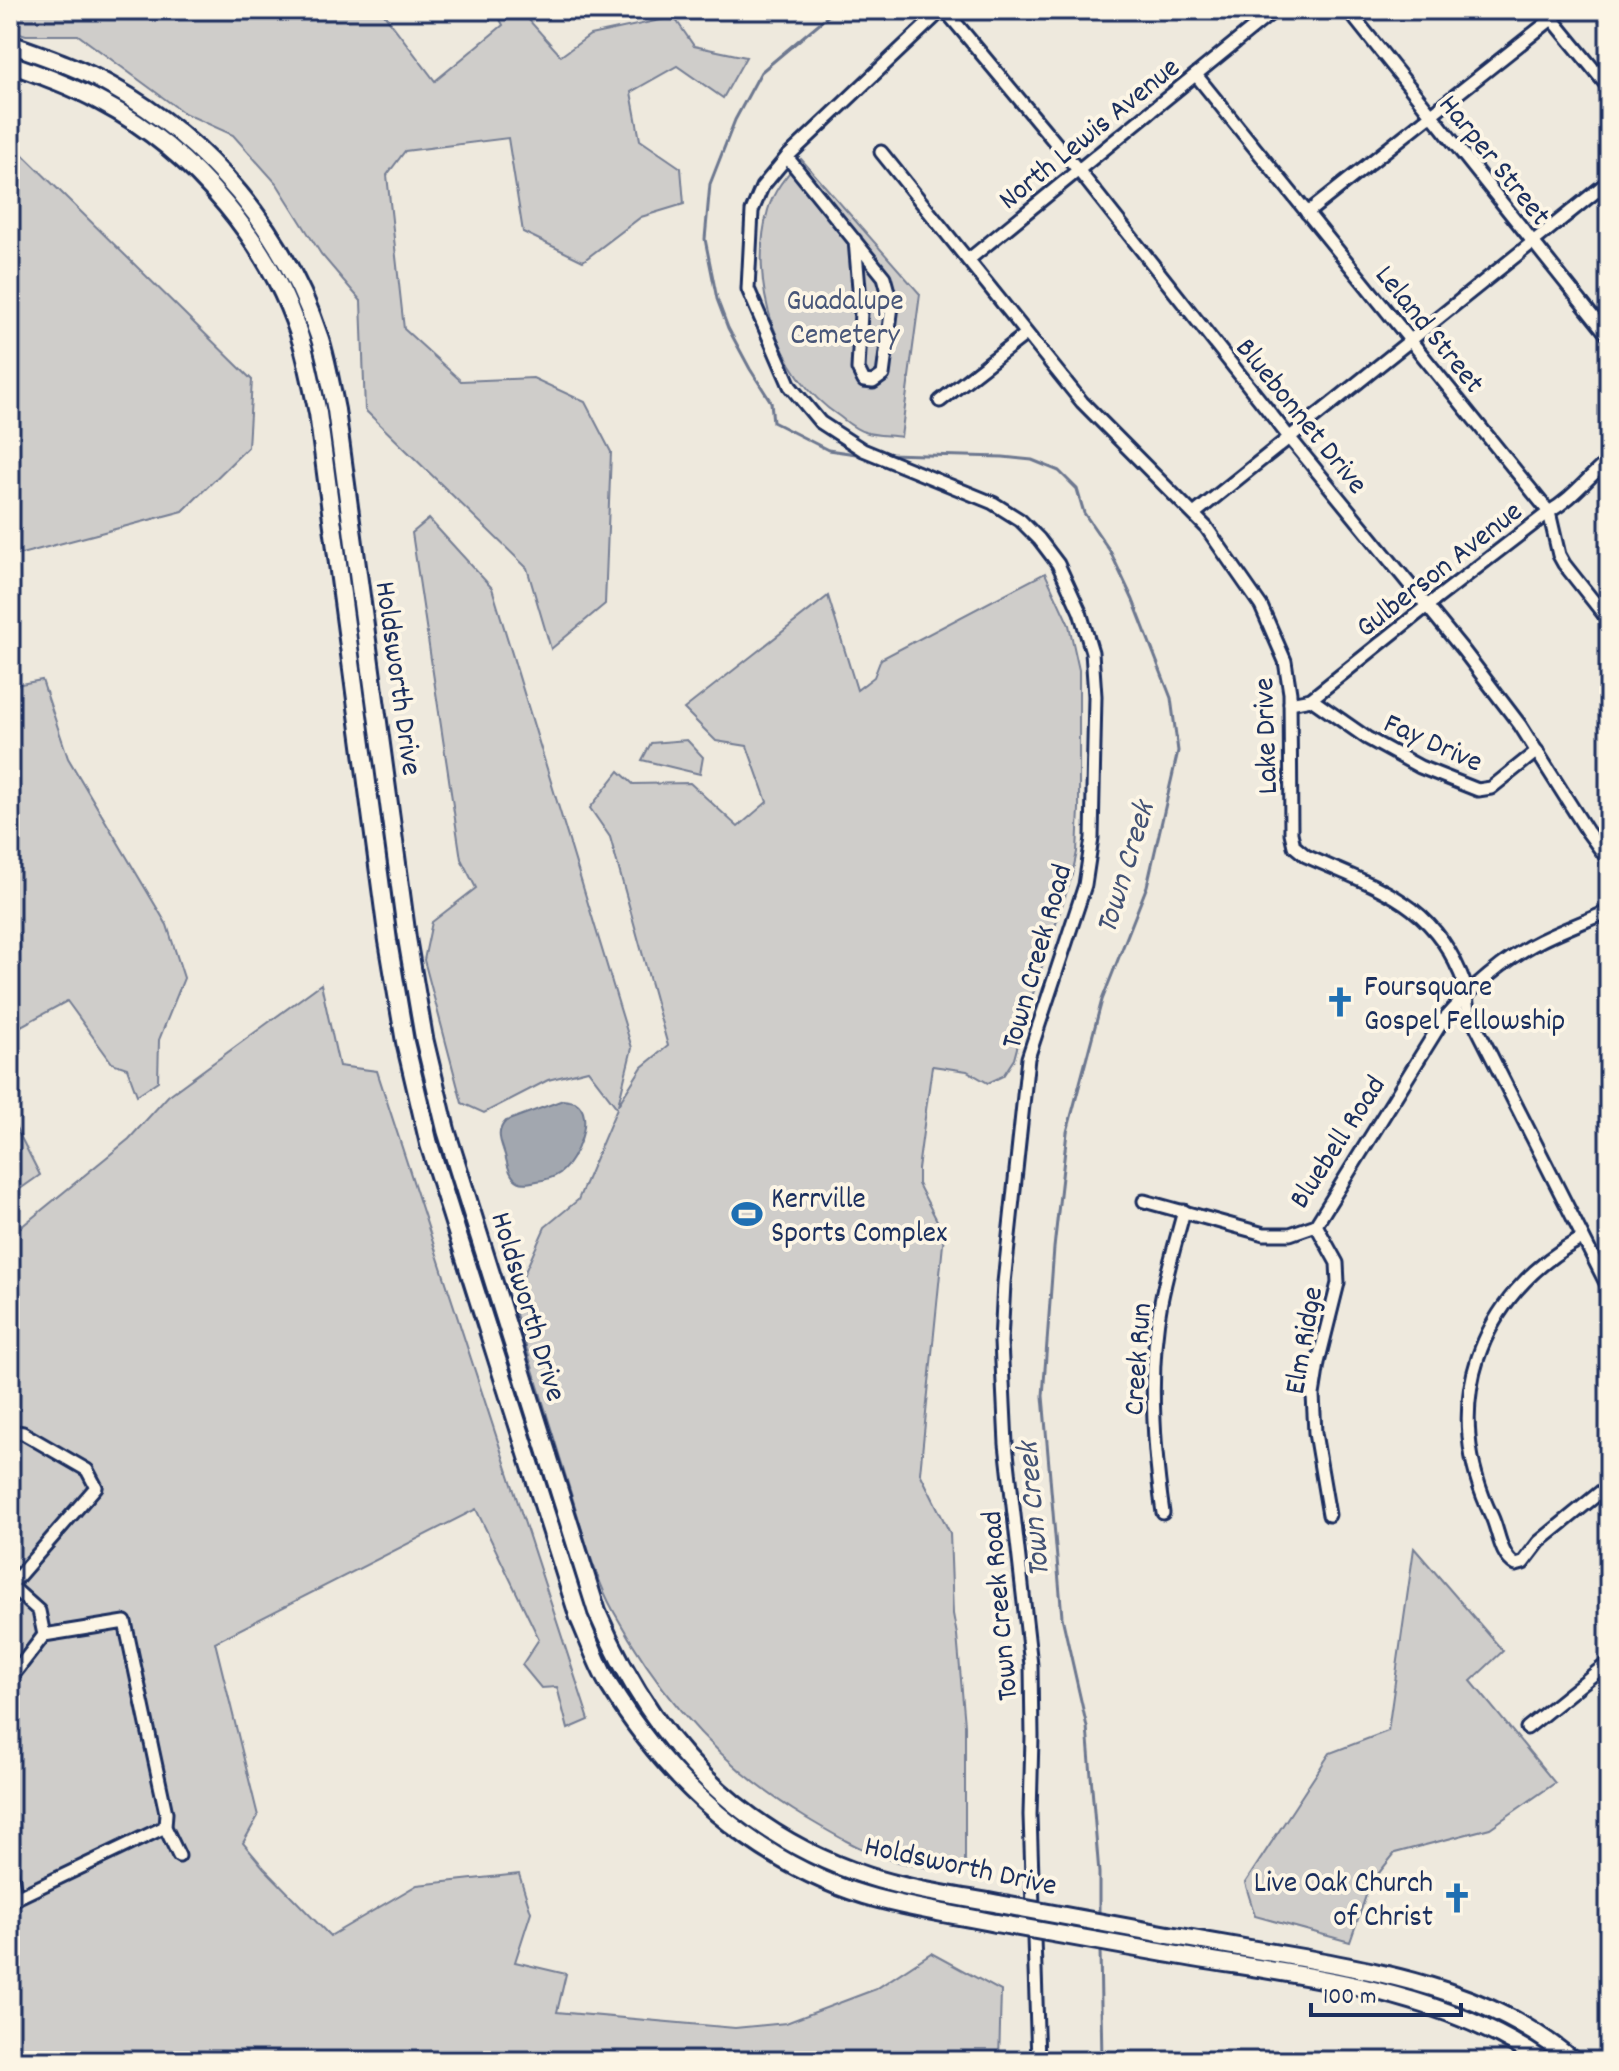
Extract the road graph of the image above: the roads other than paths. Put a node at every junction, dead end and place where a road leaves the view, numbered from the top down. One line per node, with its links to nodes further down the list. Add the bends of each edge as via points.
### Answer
1 (943, 10): 12 (street, Town Creek Road); 13 (street, Bluebonnet Drive)
2 (1275, 10): 8 (street, North Lewis Avenue)
3 (1348, 10): 10 (street, Harper Street)
4 (1563, 10): 5 (street)
5 (1549, 14): 9 (street); 10 (street)
6 (10, 44): 29 (main road, Holdsworth Drive, via 110,85 166,121 223,173 267,229 320,340 336,410)
7 (10, 64): 30 (main road, Holdsworth Drive, via 101,102 154,136 209,186 251,239 302,345 318,413)
8 (1196, 75): 13 (street, North Lewis Avenue); 15 (street, Leland Street)
9 (1609, 88)
10 (1429, 115): 15 (street); 17 (street, Harper Street)
11 (881, 152): 18 (street, Lake Drive)
12 (787, 157): 16 (street); 59 (street, Town Creek Road, via 762,187 752,211 748,289 790,386 820,422 863,450 993,503 1020,520 1058,564 1092,652 1092,838 1085,885 1028,1058 1001,1342 1006,1444 1031,1665)
13 (1079, 171): 18 (street, North Lewis Avenue); 23 (street, Bluebonnet Drive)
14 (1609, 181): 17 (street)
15 (1307, 213): 21 (street, Leland Street)
16 (855, 240): 16 (street, via 884,277 892,298 883,375 870,383 858,369 861,312)
17 (1532, 243): 20 (street, Harper Street); 21 (street)
18 (968, 260): 19 (street, Lake Drive)
19 (1026, 334): 22 (street); 26 (street, Lake Drive, via 1082,402)
20 (1609, 337)
21 (1409, 340): 23 (street); 25 (street, Leland Street)
22 (940, 401)
23 (1289, 437): 26 (street); 27 (street, Bluebonnet Drive)
24 (1609, 460): 25 (street, Gulberson Avenue, via 1570,500)
25 (1549, 512): 27 (street, Gulberson Avenue); 28 (street, Leland Street, via 1559,555)
26 (1194, 514): 32 (street, Lake Drive, via 1261,606 1285,661)
27 (1427, 606): 31 (street, Gulberson Avenue); 33 (street, Bluebonnet Drive)
28 (1609, 621)
29 (365, 628): 30 (main road); 40 (main road, Holdsworth Drive, via 424,1038)
30 (347, 630): 41 (main road, Holdsworth Drive, via 405,1042 429,1144)
31 (1311, 699): 32 (street, Gulberson Avenue); 33 (street, Fay Drive, via 1420,767 1478,790 1491,788)
32 (1290, 703): 36 (street, Lake Drive, via 1294,846 1407,903 1442,939)
33 (1537, 751): 34 (street, Bluebonnet Drive)
34 (1609, 861)
35 (1609, 911): 36 (street, Bluebell Road, via 1538,942)
36 (1466, 997): 39 (street, Bluebell Road, via 1443,1020); 42 (street, Lake Drive)
37 (1144, 1201): 38 (street, Bluebell Road)
38 (1184, 1211): 39 (street, Bluebell Road, via 1264,1234 1290,1234); 46 (street, Creek Run, via 1162,1300 1154,1384)
39 (1316, 1225): 47 (street, Elm Ridge, via 1337,1263 1338,1283 1313,1395)
40 (477, 1232): 41 (main road); 57 (main road, Holdsworth Drive, bridge, via 597,1612 617,1660 677,1749 716,1790 792,1843 830,1862 906,1887)
41 (460, 1238): 58 (main road, Holdsworth Drive, bridge, via 579,1618 608,1682 663,1761 704,1803 743,1834 861,1894)
42 (1582, 1238): 43 (street, Lake Drive); 45 (street, via 1512,1293 1493,1321 1469,1390 1470,1447 1478,1489 1508,1560 1516,1565)
43 (1609, 1289)
44 (10, 1431): 48 (street, via 23,1433 87,1470 96,1487)
45 (1609, 1485)
46 (1163, 1513)
47 (1329, 1515)
48 (10, 1585): 49 (street, via 39,1611)
49 (44, 1635): 51 (street); 53 (street, via 125,1622)
50 (1609, 1662): 52 (street)
51 (10, 1679)
52 (1527, 1728)
53 (165, 1827): 54 (street); 56 (street)
54 (179, 1856)
55 (10, 1865): 56 (street)
56 (13, 1900)
57 (1386, 1973): 58 (street); 61 (main road, Holdsworth Drive, via 1435,1986 1505,2015)
58 (1382, 1992): 60 (main road, Holdsworth Drive, via 1466,2018)
59 (1038, 2061)
60 (1543, 2061)
61 (1573, 2061)

